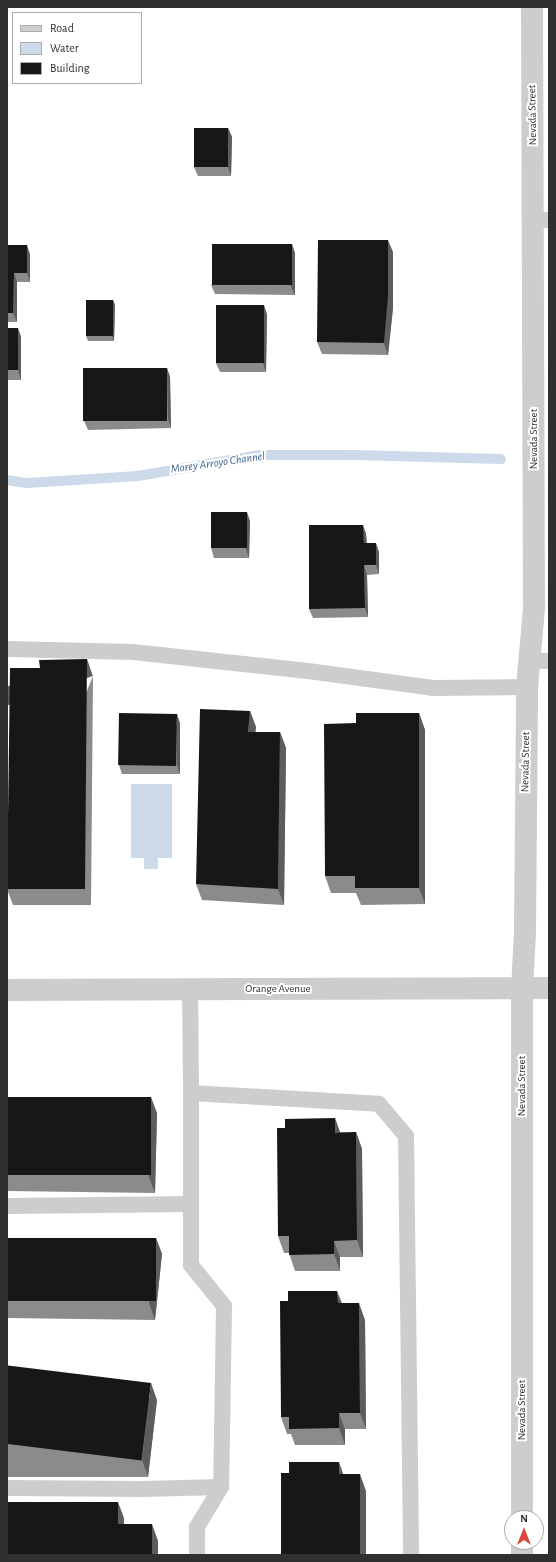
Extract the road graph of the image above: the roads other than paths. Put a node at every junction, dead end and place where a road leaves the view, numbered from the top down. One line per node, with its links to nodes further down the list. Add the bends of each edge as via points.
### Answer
1 (532, 7): 2 (street, Nevada Street)
2 (541, 220): 4 (street, Nevada Street, via 534,609)
3 (7, 649): 5 (lane, via 133,652 433,688)
4 (539, 661): 5 (street, Nevada Street)
5 (527, 687): 6 (street, Nevada Street, via 525,932)
6 (522, 988): 7 (street, Orange Avenue); 8 (street, Orange Avenue); 15 (street, Nevada Street)
7 (549, 988)
8 (190, 989): 9 (street, Orange Avenue); 10 (lane)
9 (7, 990)
10 (191, 1093): 11 (lane); 17 (lane, via 379,1104 406,1136)
11 (191, 1204): 12 (lane); 13 (lane, via 191,1265 224,1306)
12 (7, 1206)
13 (221, 1487): 14 (lane); 16 (lane, via 197,1527)
14 (7, 1488)
15 (522, 1510)
16 (197, 1555)
17 (411, 1555)

